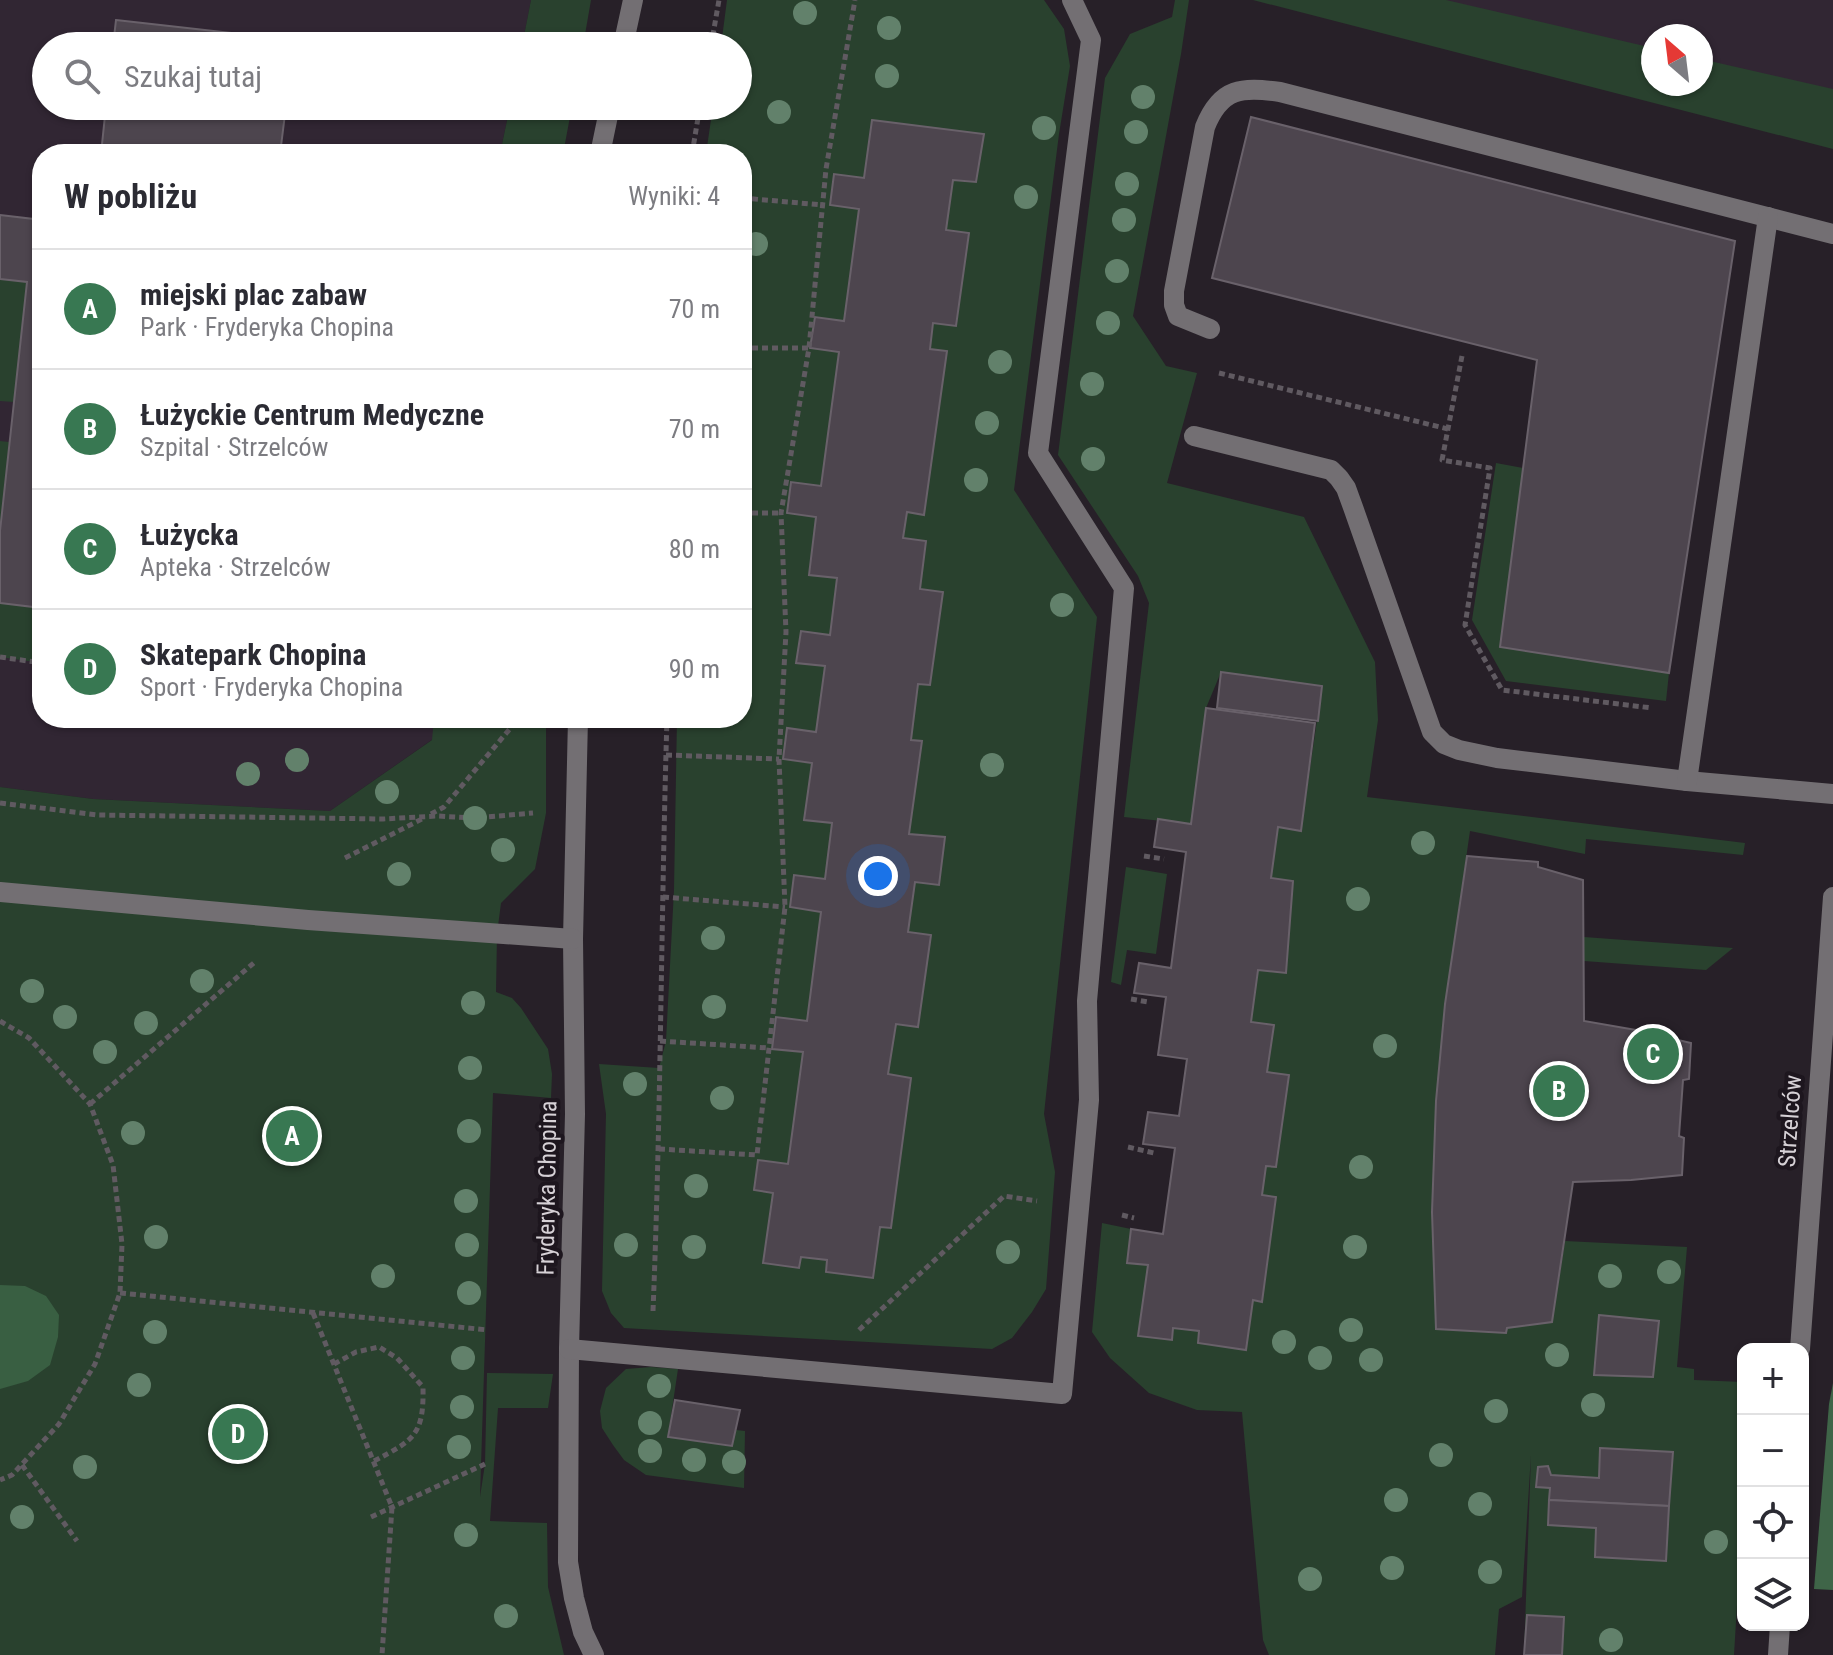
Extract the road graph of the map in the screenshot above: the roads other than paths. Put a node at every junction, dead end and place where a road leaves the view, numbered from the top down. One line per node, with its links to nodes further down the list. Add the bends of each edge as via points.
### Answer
1 (633, 0): 3 (street)
2 (1072, 0): 17 (street, via 1091,40 1038,453 1124,588 1087,1001 1089,1100 1062,1394)
3 (626, 32)
4 (607, 120): 5 (street)
5 (602, 144)
6 (1768, 217): 7 (street); 8 (street, via 1280,92 1243,89 1220,101 1205,127 1174,291 1178,316); 11 (street)
7 (1833, 234)
8 (1210, 329)
9 (1194, 436): 11 (street, via 1331,470 1339,478 1432,732 1444,744 1497,758)
10 (578, 728): 15 (street, Fryderyka Chopina)
11 (1687, 781): 12 (street)
12 (1833, 794)
13 (0, 892): 15 (street)
14 (1833, 897): 16 (street, Strzelców)
15 (573, 939): 17 (street, Fryderyka Chopina)
16 (1800, 1343)
17 (569, 1349): 19 (street, Fryderyka Chopina, via 568,1562 583,1632)
18 (1780, 1631): 20 (street)
19 (594, 1655)
20 (1778, 1655)

